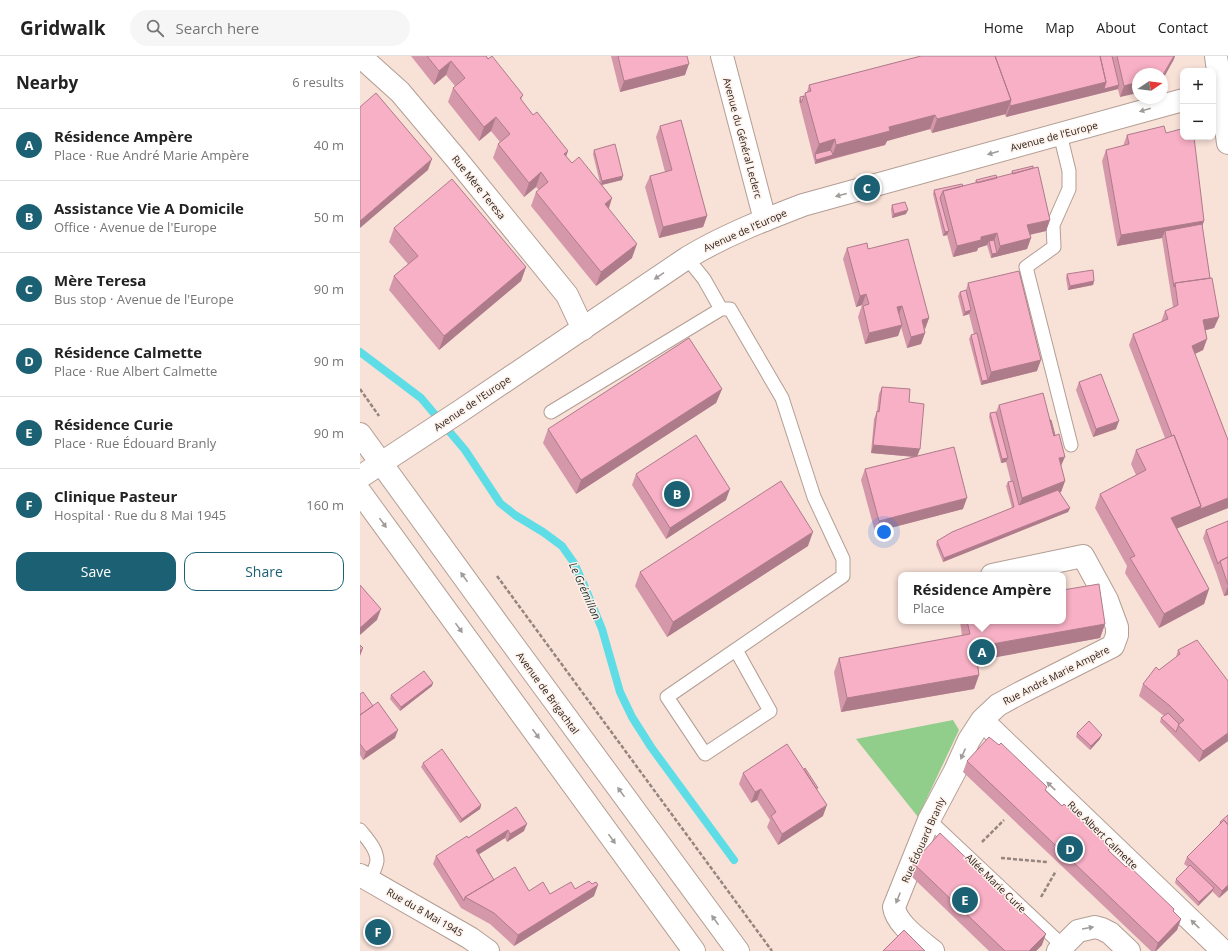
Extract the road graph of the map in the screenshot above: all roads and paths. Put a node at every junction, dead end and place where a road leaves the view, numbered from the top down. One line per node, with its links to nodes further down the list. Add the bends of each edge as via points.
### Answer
1 (360, 56): 11 (street, Rue Mère Teresa, via 400,92 468,174 567,296)
2 (722, 56): 8 (street, Avenue du Général Leclerc)
3 (1216, 56): 4 (street)
4 (1217, 91): 7 (street)
5 (1180, 101): 6 (street, Avenue de l'Europe, one-way to 6)
6 (1060, 134): 8 (street, Avenue de l'Europe, one-way to 8, via 803,205); 14 (lane, via 1069,189 1053,225 1054,247 1026,267)
7 (1228, 143)
8 (765, 220): 9 (street, Avenue de l'Europe)
9 (687, 258): 10 (lane, via 704,279); 11 (street, Avenue de l'Europe, one-way to 11)
10 (721, 309): 12 (lane); 19 (lane, via 730,309 782,398 814,497 843,559 843,576)
11 (583, 329): 15 (street, Avenue de l'Europe)
12 (551, 412)
13 (360, 434): 15 (street, Avenue de Brigachtal)
14 (1071, 445)
15 (381, 462): 16 (street, Avenue de l'Europe); 33 (street, Avenue de Brigachtal, one-way to 15)
16 (360, 477)
17 (360, 492): 32 (street, one-way to 32)
18 (1006, 572): 21 (street, Rue André Marie Ampère, via 1083,556 1109,606 1117,627 1117,635 1113,646 998,705)
19 (736, 650): 19 (lane, via 667,697 705,754 770,711)
20 (595, 709): 34 (path)
21 (982, 720): 22 (street, Rue Édouard Branly, one-way to 22, via 969,740); 37 (street, Rue Albert Calmette, one-way to 21)
22 (929, 820): 25 (lane, Allée Marie Curie); 35 (street, Rue Édouard Branly, one-way to 35, via 894,907 899,920)
23 (1004, 820): 25 (path)
24 (360, 830): 28 (lane, via 376,853 377,862)
25 (968, 856): 26 (path); 29 (lane, Allée Marie Curie)
26 (1047, 862)
27 (1056, 872): 29 (path)
28 (365, 878): 31 (street, Rue du 8 Mai 1945)
29 (1030, 915): 30 (lane, Allée Marie Curie)
30 (1060, 949): 36 (street, one-way to 36, via 1078,931 1095,927 1110,933)
31 (488, 951)
32 (694, 951)
33 (738, 951)
34 (772, 951)
35 (933, 951)
36 (1129, 951)
37 (1223, 951)

